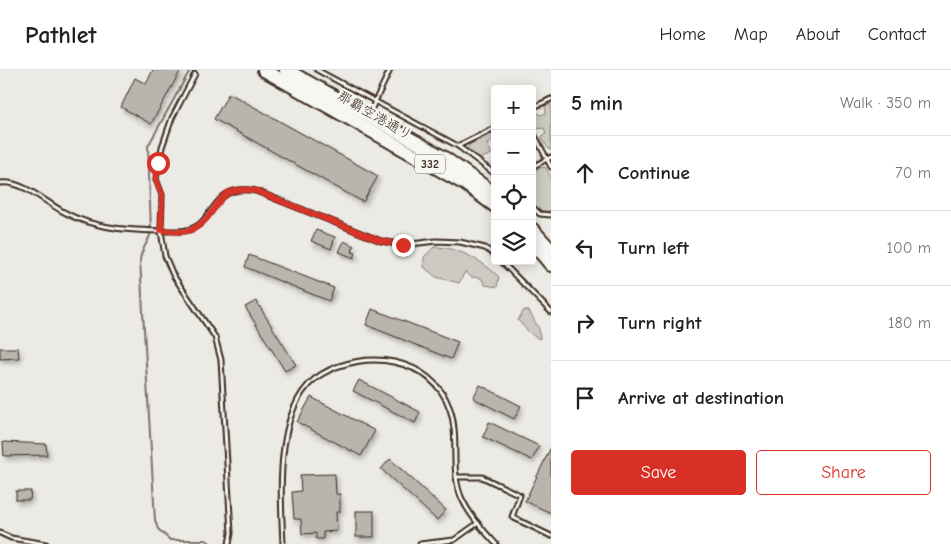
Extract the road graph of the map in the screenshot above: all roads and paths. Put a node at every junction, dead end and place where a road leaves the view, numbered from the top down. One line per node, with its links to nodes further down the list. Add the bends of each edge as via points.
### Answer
1 (264, 70): 9 (highway, 那覇空港通り / 332)
2 (286, 70): 9 (highway, 那覇空港通り / 332)
3 (317, 70): 7 (lane)
4 (390, 70): 7 (lane)
5 (195, 74): 22 (lane, via 172,118 158,163 156,179 162,195)
6 (551, 99): 8 (lane)
7 (374, 102): 9 (lane); 12 (lane)
8 (536, 106)
9 (366, 121): 18 (highway, 那覇空港通り / 332, via 443,157); 19 (highway, 那覇空港通り / 332)
10 (491, 130): 12 (lane)
11 (536, 137): 13 (lane)
12 (458, 146): 16 (lane)
13 (549, 158): 14 (lane); 15 (lane)
14 (536, 165)
15 (551, 167)
16 (491, 171)
17 (0, 183): 22 (lane, via 16,184 87,224)
18 (491, 191)
19 (491, 203)
20 (536, 210): 21 (lane)
21 (551, 215)
22 (161, 230): 26 (lane, via 187,231 195,228 228,192 242,188 381,241 403,245 460,242 486,248); 35 (lane, via 165,256 173,275 206,321 215,337 221,360)
23 (536, 233): 25 (highway)
24 (536, 247): 28 (highway)
25 (551, 250)
26 (491, 252)
27 (505, 265): 29 (lane)
28 (551, 265)
29 (551, 312)
30 (456, 477): 31 (lane, via 462,499); 33 (lane, via 482,477 520,495 512,517); 36 (lane, via 455,431 450,408 429,379 418,371 390,361 374,359 339,365 319,376 304,392 291,416 283,444 281,472)
31 (478, 523): 37 (lane, via 454,540); 38 (lane)
32 (0, 534): 34 (lane)
33 (551, 536)
34 (46, 544)
35 (229, 544)
36 (283, 544)
37 (420, 544)
38 (496, 544)

